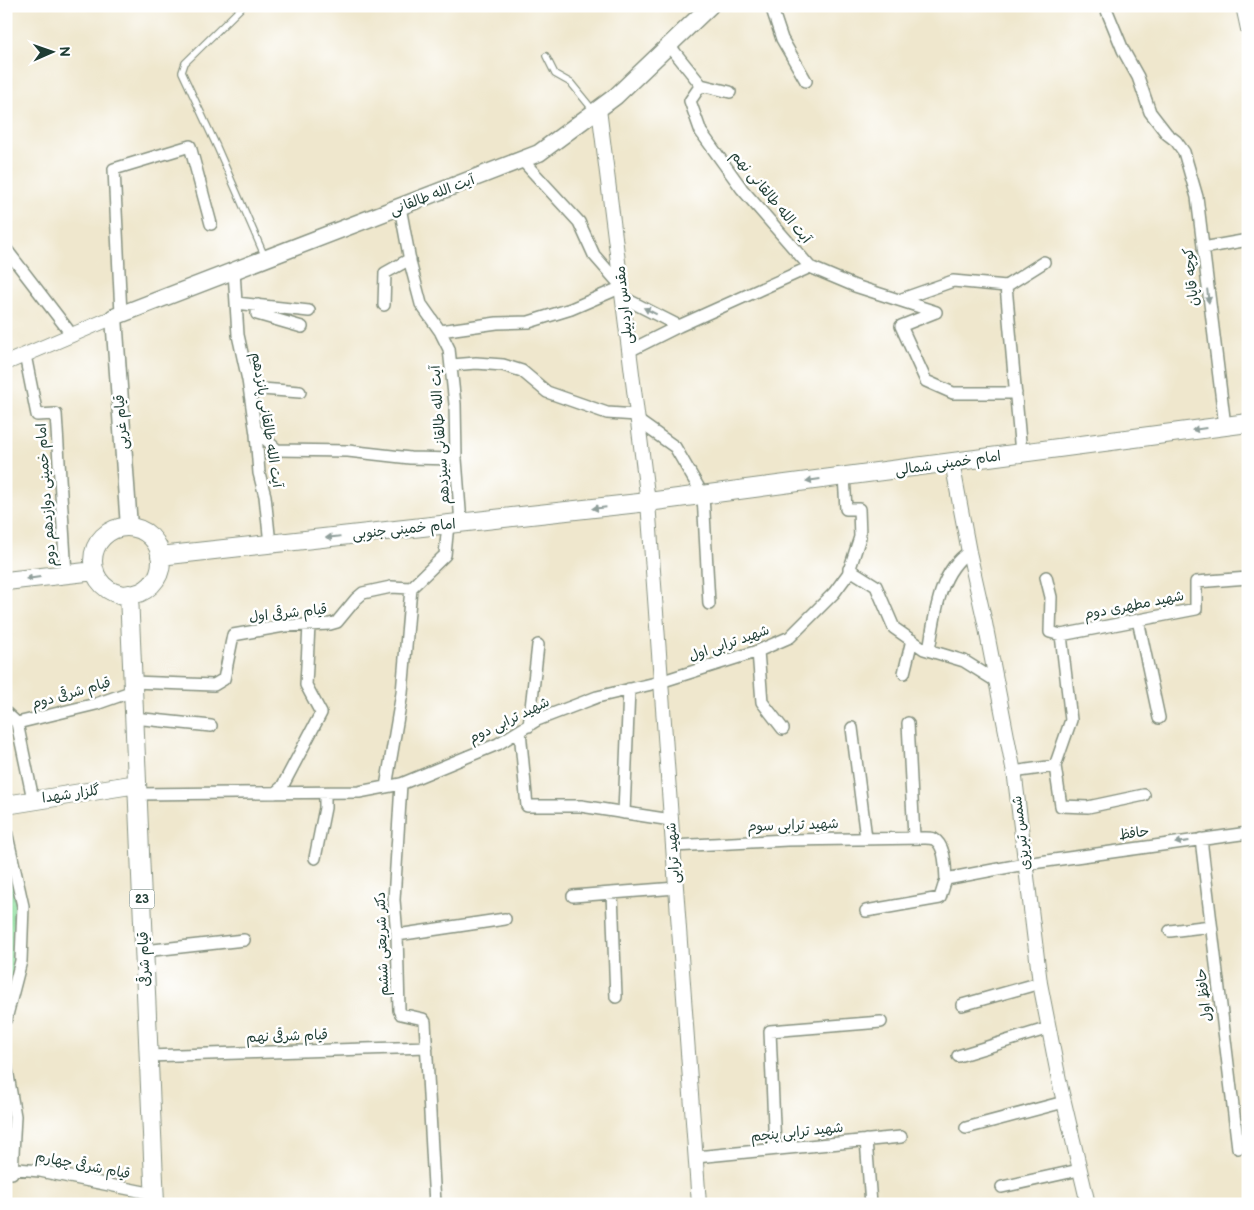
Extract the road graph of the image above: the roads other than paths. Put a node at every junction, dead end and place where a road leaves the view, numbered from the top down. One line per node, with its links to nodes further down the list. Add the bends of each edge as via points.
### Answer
1 (244, 6): 19 (lane, via 185,63 182,72)
2 (771, 6): 9 (street, via 782,39)
3 (1105, 6): 17 (street, کوچه قاپان, via 1138,76 1150,112 1184,152 1197,197)
4 (1243, 6): 6 (street)
5 (708, 7): 7 (main road, آیت الله طالقانی)
6 (1248, 29)
7 (669, 45): 10 (street); 12 (main road, آیت الله طالقانی)
8 (546, 56): 12 (lane, via 555,74 571,82)
9 (806, 81)
10 (701, 85): 11 (street); 22 (street, آیت الله طالقانی نهم, via 690,101 701,132 742,189)
11 (730, 92)
12 (597, 110): 13 (main road, آیت الله طالقانی, via 539,153); 25 (street, مقدس اردبیلی)
13 (522, 160): 14 (main road, آیت الله طالقانی); 25 (street, via 579,222 594,255)
14 (400, 207): 19 (main road, آیت الله طالقانی); 20 (street, آیت الله طالقانی سیزدهم)
15 (211, 224): 31 (street, via 190,146 114,169)
16 (1248, 240): 17 (street)
17 (1203, 248): 45 (street, کوچه قاپان, one-way to 45)
18 (6, 249): 35 (street)
19 (266, 258): 23 (main road, آیت الله طالقانی)
20 (410, 259): 29 (street, via 385,273); 34 (street, آیت الله طالقانی سیزدهم, via 421,304)
21 (1044, 262): 24 (street)
22 (810, 267): 26 (street); 32 (street)
23 (234, 271): 27 (street, آیت الله طالقانی پانزدهم); 31 (main road, آیت الله طالقانی)
24 (1006, 286): 26 (street, via 953,281); 42 (street)
25 (622, 292): 32 (street, one-way to 25); 34 (street, via 529,322); 36 (street, مقدس اردبیلی)
26 (899, 300): 42 (street, via 936,312 901,326 926,380 953,393)
27 (236, 303): 28 (street); 40 (street, آیت الله طالقانی پانزدهم, via 238,335)
28 (258, 305): 30 (street); 33 (street, via 257,314)
29 (384, 305)
30 (309, 311)
31 (117, 316): 35 (street); 54 (main road, قیام غربی)
32 (679, 326): 36 (street)
33 (302, 327)
34 (440, 331): 39 (street, آیت الله طالقانی سیزدهم, via 449,349)
35 (72, 335): 37 (street)
36 (629, 351): 43 (street, مقدس اردبیلی)
37 (25, 355): 38 (street); 60 (street, امام خمینی دوازدهم دوم, via 37,415 56,414)
38 (6, 363)
39 (452, 366): 43 (street, via 476,363 503,365 522,371 547,392 607,413); 48 (street, آیت الله طالقانی سیزدهم)
40 (249, 388): 41 (street); 46 (street, آیت الله طالقانی پانزدهم)
41 (300, 392)
42 (1016, 393): 47 (street)
43 (637, 418): 51 (street, via 675,446); 52 (street, مقدس اردبیلی)
44 (1248, 423): 45 (main road, امام خمینی شمالی)
45 (1225, 426): 47 (main road, امام خمینی شمالی, one-way to 47)
46 (256, 430): 48 (street, via 277,450 348,451); 55 (street, آیت الله طالقانی پانزدهم, via 258,473 265,496)
47 (1021, 453): 49 (main road, امام خمینی شمالی)
48 (456, 459): 53 (street, آیت الله طالقانی سیزدهم)
49 (952, 462): 50 (main road, امام خمینی شمالی); 56 (street, شمس تبریزی)
50 (844, 476): 51 (main road, امام خمینی شمالی, one-way to 51); 58 (street, شهید ترابی اول, via 846,509 859,509 860,537)
51 (704, 495): 52 (main road, امام خمینی شمالی); 66 (street)
52 (648, 502): 53 (main road, امام خمینی جنوبی, one-way to 53); 76 (street, شهید ترابی)
53 (454, 524): 55 (main road, امام خمینی جنوبی, one-way to 55); 64 (street, آیت الله طالقانی سیزدهم, via 445,555)
54 (129, 527): 57 (main road, via 150,536); 59 (main road, via 113,530 100,540 93,560)
55 (270, 544): 57 (main road, امام خمینی جنوبی)
56 (969, 552): 72 (street, via 960,558 946,578); 75 (street, شمس تبریزی)
57 (160, 556): 65 (main road, via 160,567 153,582 139,592)
58 (849, 569): 70 (street, via 876,586 894,628); 73 (street, شهید ترابی اول, via 834,593 790,637)
59 (95, 571): 60 (main road); 65 (main road, via 108,588)
60 (66, 574): 63 (main road, one-way to 63)
61 (1046, 577): 69 (street, via 1051,597 1050,632)
62 (1248, 578): 67 (street, شهید مطهری دوم, via 1196,582 1196,609)
63 (6, 581)
64 (411, 588): 68 (street, قیام شرقی اول, via 391,587 363,593 337,622); 91 (street, via 402,693)
65 (128, 594): 77 (main road, قیام شرقی / 23)
66 (709, 604)
67 (1138, 620): 69 (street, شهید مطهری دوم); 81 (street)
68 (309, 625): 77 (street, قیام شرقی اول, via 238,633 234,636 224,679 214,685); 93 (street, via 306,685 321,713)
69 (1061, 635): 88 (street, via 1071,720)
70 (912, 640): 72 (street); 74 (street)
71 (538, 645): 85 (street)
72 (929, 650): 75 (street, via 964,662)
73 (758, 651): 76 (street, شهید ترابی اول); 87 (street, via 762,702)
74 (904, 673)
75 (996, 681): 89 (street, شمس تبریزی)
76 (660, 682): 78 (street, شهید ترابی دوم); 99 (street, شهید ترابی)
77 (132, 686): 80 (main road, قیام شرقی / 23); 82 (street, قیام شرقی دوم, via 96,704)
78 (629, 690): 85 (street, شهید ترابی دوم, via 597,697); 98 (street)
79 (6, 713): 82 (street)
80 (134, 718): 84 (street); 92 (main road, قیام شرقی / 23)
81 (1159, 718)
82 (17, 723): 96 (street)
83 (908, 723): 102 (street)
84 (211, 726)
85 (525, 728): 90 (street, شهید ترابی دوم, via 498,744); 98 (street, via 527,806 581,806)
86 (852, 728): 103 (street)
87 (783, 729)
88 (1055, 766): 89 (street); 95 (street, via 1061,806 1088,807)
89 (1013, 772): 107 (street, شمس تبریزی)
90 (401, 784): 91 (street, شهید ترابی دوم); 116 (street, دکتر شریعتی ششم, via 394,900)
91 (386, 787): 94 (street, شهید ترابی دوم)
92 (137, 789): 93 (street, شهید ترابی دوم); 96 (main road, گلزار شهدا); 118 (main road, قیام شرقی / 23)
93 (276, 793): 94 (street, شهید ترابی دوم)
94 (326, 793): 106 (street)
95 (1144, 795)
96 (33, 800): 97 (main road, گلزار شهدا)
97 (6, 805)
98 (624, 813): 99 (street)
99 (671, 820): 105 (street, شهید ترابی)
100 (6, 831): 122 (street, via 23,906 21,961)
101 (1248, 834): 104 (street, حافظ)
102 (914, 837): 103 (street, شهید ترابی سوم); 108 (street, شهید ترابی سوم, via 934,839 940,846)
103 (866, 838): 105 (street, شهید ترابی سوم)
104 (1200, 839): 107 (street, حافظ, one-way to 107); 114 (street, حافظ اول)
105 (673, 846): 109 (street, شهید ترابی)
106 (315, 858)
107 (1025, 864): 108 (street, حافظ); 119 (street, شمس تبریزی)
108 (946, 879): 112 (street, via 940,898)
109 (676, 888): 110 (street); 135 (street, شهید ترابی)
110 (612, 893): 111 (street); 120 (street)
111 (573, 896)
112 (866, 911)
113 (505, 919): 116 (street)
114 (1211, 926): 115 (street); 133 (street, حافظ اول)
115 (1170, 931)
116 (397, 935): 125 (street, دکتر شریعتی ششم, via 398,1010 401,1014 423,1018)
117 (244, 940): 118 (street)
118 (144, 951): 126 (main road, قیام شرقی / 23)
119 (1040, 983): 121 (street); 124 (street, شمس تبریزی)
120 (616, 997)
121 (962, 1005)
122 (6, 1019)
123 (881, 1022): 134 (street, via 770,1032)
124 (1049, 1028): 127 (street); 129 (street, شمس تبریزی)
125 (427, 1046): 126 (street, قیام شرقی نهم); 140 (street, دکتر شریعتی ششم)
126 (148, 1056): 139 (main road, قیام شرقی / 23)
127 (958, 1056)
128 (6, 1064): 136 (street, via 15,1116)
129 (1064, 1102): 130 (street); 137 (street, شمس تبریزی)
130 (966, 1128)
131 (901, 1137): 132 (street, شهید ترابی پنجم)
132 (866, 1140): 134 (street, شهید ترابی پنجم); 142 (street)
133 (1238, 1148)
134 (775, 1149): 135 (street, شهید ترابی پنجم)
135 (696, 1157): 141 (street, شهید ترابی)
136 (10, 1170): 139 (street, قیام شرقی چهارم, via 40,1172)
137 (1079, 1170): 138 (street); 143 (street, شمس تبریزی)
138 (1002, 1187)
139 (154, 1199)
140 (435, 1204)
141 (699, 1204)
142 (871, 1204)
143 (1088, 1204)

